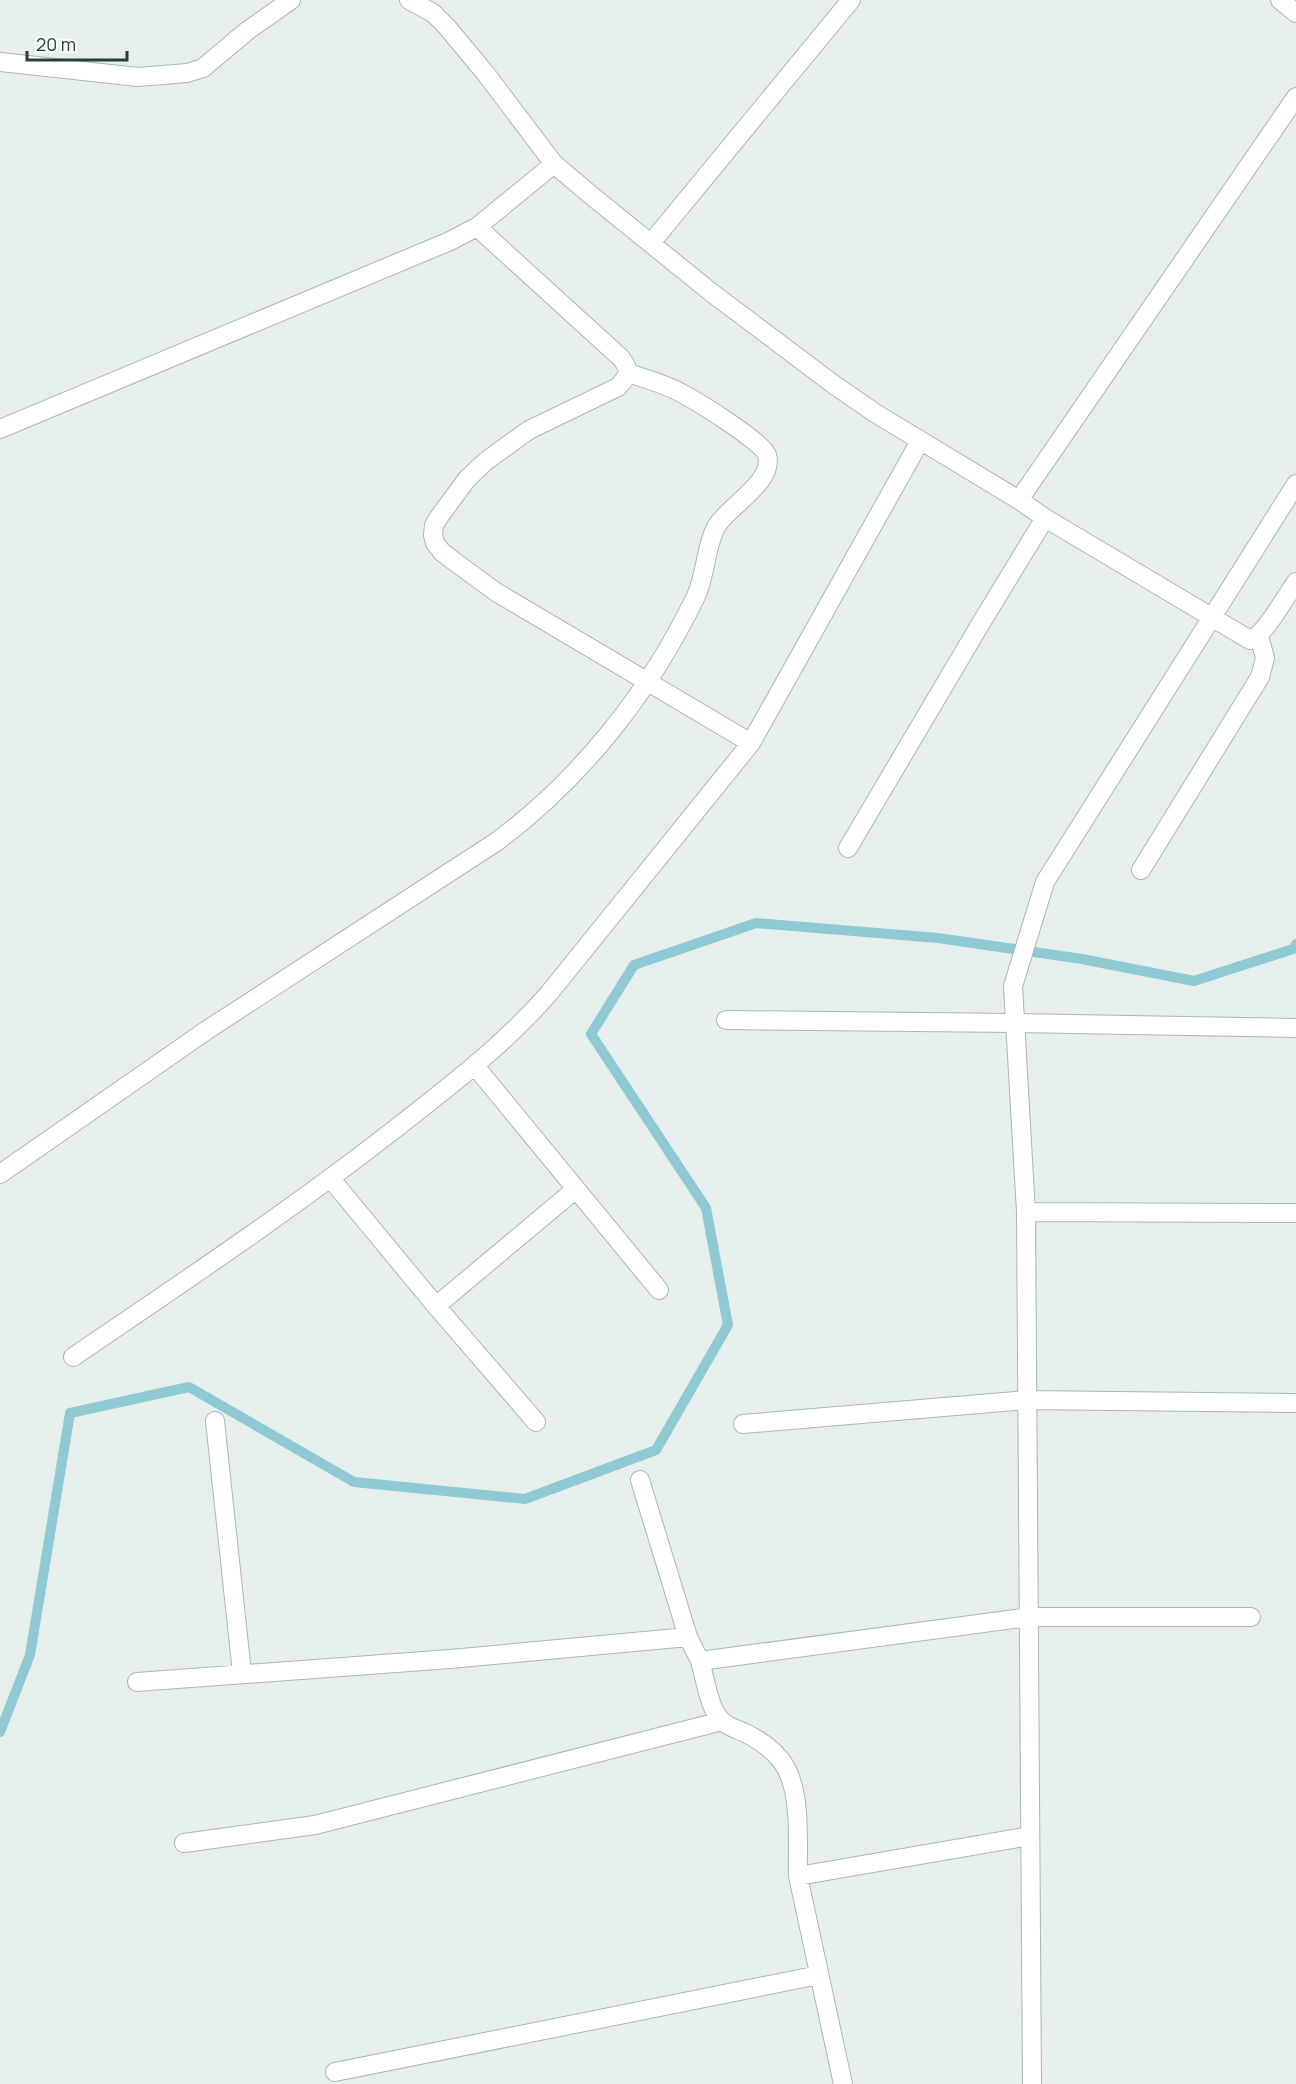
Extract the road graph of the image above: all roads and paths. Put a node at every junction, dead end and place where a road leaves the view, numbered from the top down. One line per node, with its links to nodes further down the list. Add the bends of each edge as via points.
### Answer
1 (291, 0): 6 (street, via 203,68 188,73 138,77)
2 (409, 0): 8 (street, via 433,13 447,27)
3 (851, 0): 10 (street)
4 (1280, 0): 5 (street)
5 (1296, 13)
6 (0, 62)
7 (1296, 97): 15 (street)
8 (554, 164): 9 (street); 10 (street)
9 (477, 227): 11 (street, via 621,358); 12 (street)
10 (651, 243): 13 (street, via 833,384)
11 (628, 373): 20 (street, via 698,402 757,443 767,456 760,481 715,528 698,593); 20 (street, via 618,387 529,430 486,460 446,505 434,525 433,535 442,552 488,586)
12 (0, 429)
13 (920, 441): 15 (street); 21 (street)
14 (1296, 484): 18 (street)
15 (1019, 500): 16 (street)
16 (1045, 518): 18 (street); 22 (street)
17 (1296, 582): 19 (street)
18 (1212, 616): 19 (street, via 1250,640); 25 (street, via 1045,882 1013,986)
19 (1258, 636): 23 (street, via 1265,658 1260,677)
20 (647, 681): 21 (street); 28 (street, via 571,778 496,842 207,1030)
21 (751, 743): 27 (street, via 550,992)
22 (848, 848)
23 (1141, 870)
24 (726, 1020): 25 (street)
25 (1014, 1023): 26 (street); 31 (street)
26 (1296, 1028)
27 (475, 1066): 29 (street); 30 (street)
28 (0, 1174)
29 (331, 1179): 34 (street); 35 (street)
30 (576, 1188): 33 (street); 34 (street)
31 (1026, 1212): 32 (street); 36 (street)
32 (1296, 1214)
33 (659, 1290)
34 (436, 1306): 39 (street)
35 (73, 1357)
36 (1026, 1400): 37 (street); 40 (street); 42 (street)
37 (1296, 1403)
38 (215, 1421): 46 (street)
39 (536, 1422)
40 (742, 1424)
41 (640, 1480): 44 (street)
42 (1029, 1617): 43 (street); 45 (street); 49 (street)
43 (1251, 1617)
44 (688, 1637): 45 (street); 46 (street)
45 (700, 1661): 48 (street, via 714,1711)
46 (242, 1673): 47 (street)
47 (137, 1682)
48 (722, 1721): 50 (street, via 315,1825); 51 (street, via 769,1748 789,1776 796,1804)
49 (1030, 1836): 51 (street); 55 (street)
50 (184, 1843)
51 (798, 1876): 52 (street)
52 (819, 1975): 53 (street); 54 (street)
53 (335, 2072)
54 (843, 2084)
55 (1032, 2084)

